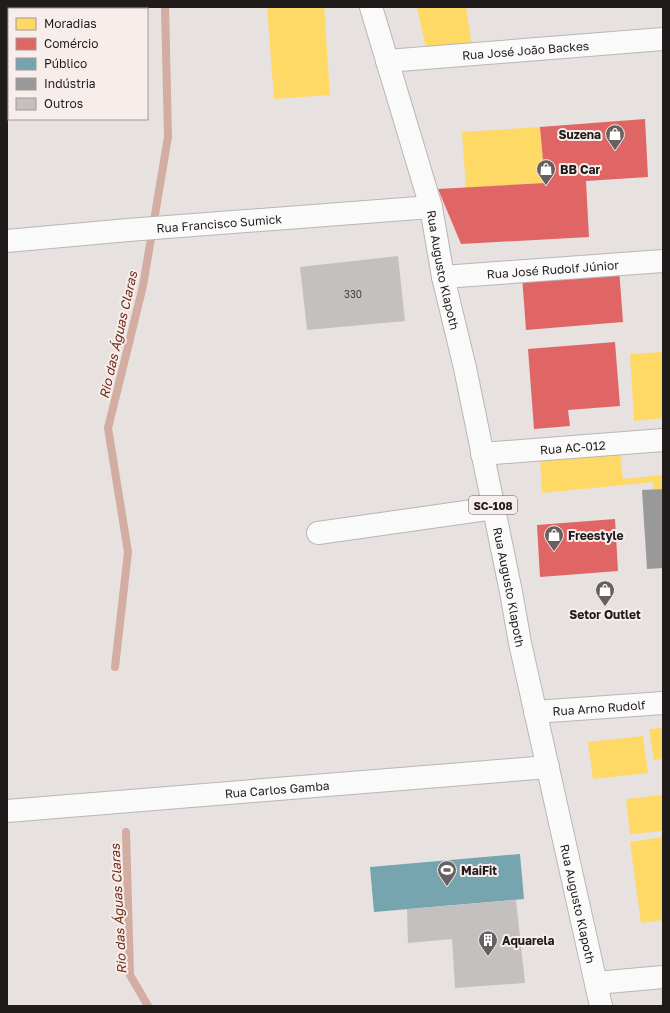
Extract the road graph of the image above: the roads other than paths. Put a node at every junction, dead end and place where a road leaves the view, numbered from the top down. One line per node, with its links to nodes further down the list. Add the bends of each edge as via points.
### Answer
1 (371, 7): 3 (street, Rua Augusto Klapoth / SC-108)
2 (663, 39): 3 (street, Rua José João Backes)
3 (387, 61): 4 (street, Rua Augusto Klapoth / SC-108)
4 (431, 207): 5 (street, Rua Francisco Sumick); 7 (street, Rua Augusto Klapoth / SC-108)
5 (7, 241)
6 (663, 261): 7 (street, Rua José Rudolf Júnior)
7 (443, 277): 9 (street, Rua Augusto Klapoth / SC-108)
8 (663, 440): 9 (street, Rua AC-012)
9 (482, 454): 10 (street, Rua Augusto Klapoth / SC-108)
10 (494, 508): 11 (street); 13 (street, Rua Augusto Klapoth / SC-108)
11 (318, 532)
12 (663, 703): 13 (street, Rua Arno Rudolf)
13 (535, 712): 14 (street, Rua Augusto Klapoth / SC-108)
14 (548, 767): 15 (street, Rua Carlos Gamba); 17 (street, Rua Augusto Klapoth / SC-108)
15 (7, 811)
16 (663, 977): 17 (street)
17 (596, 983): 18 (street, Rua Augusto Klapoth / SC-108)
18 (601, 1006)

